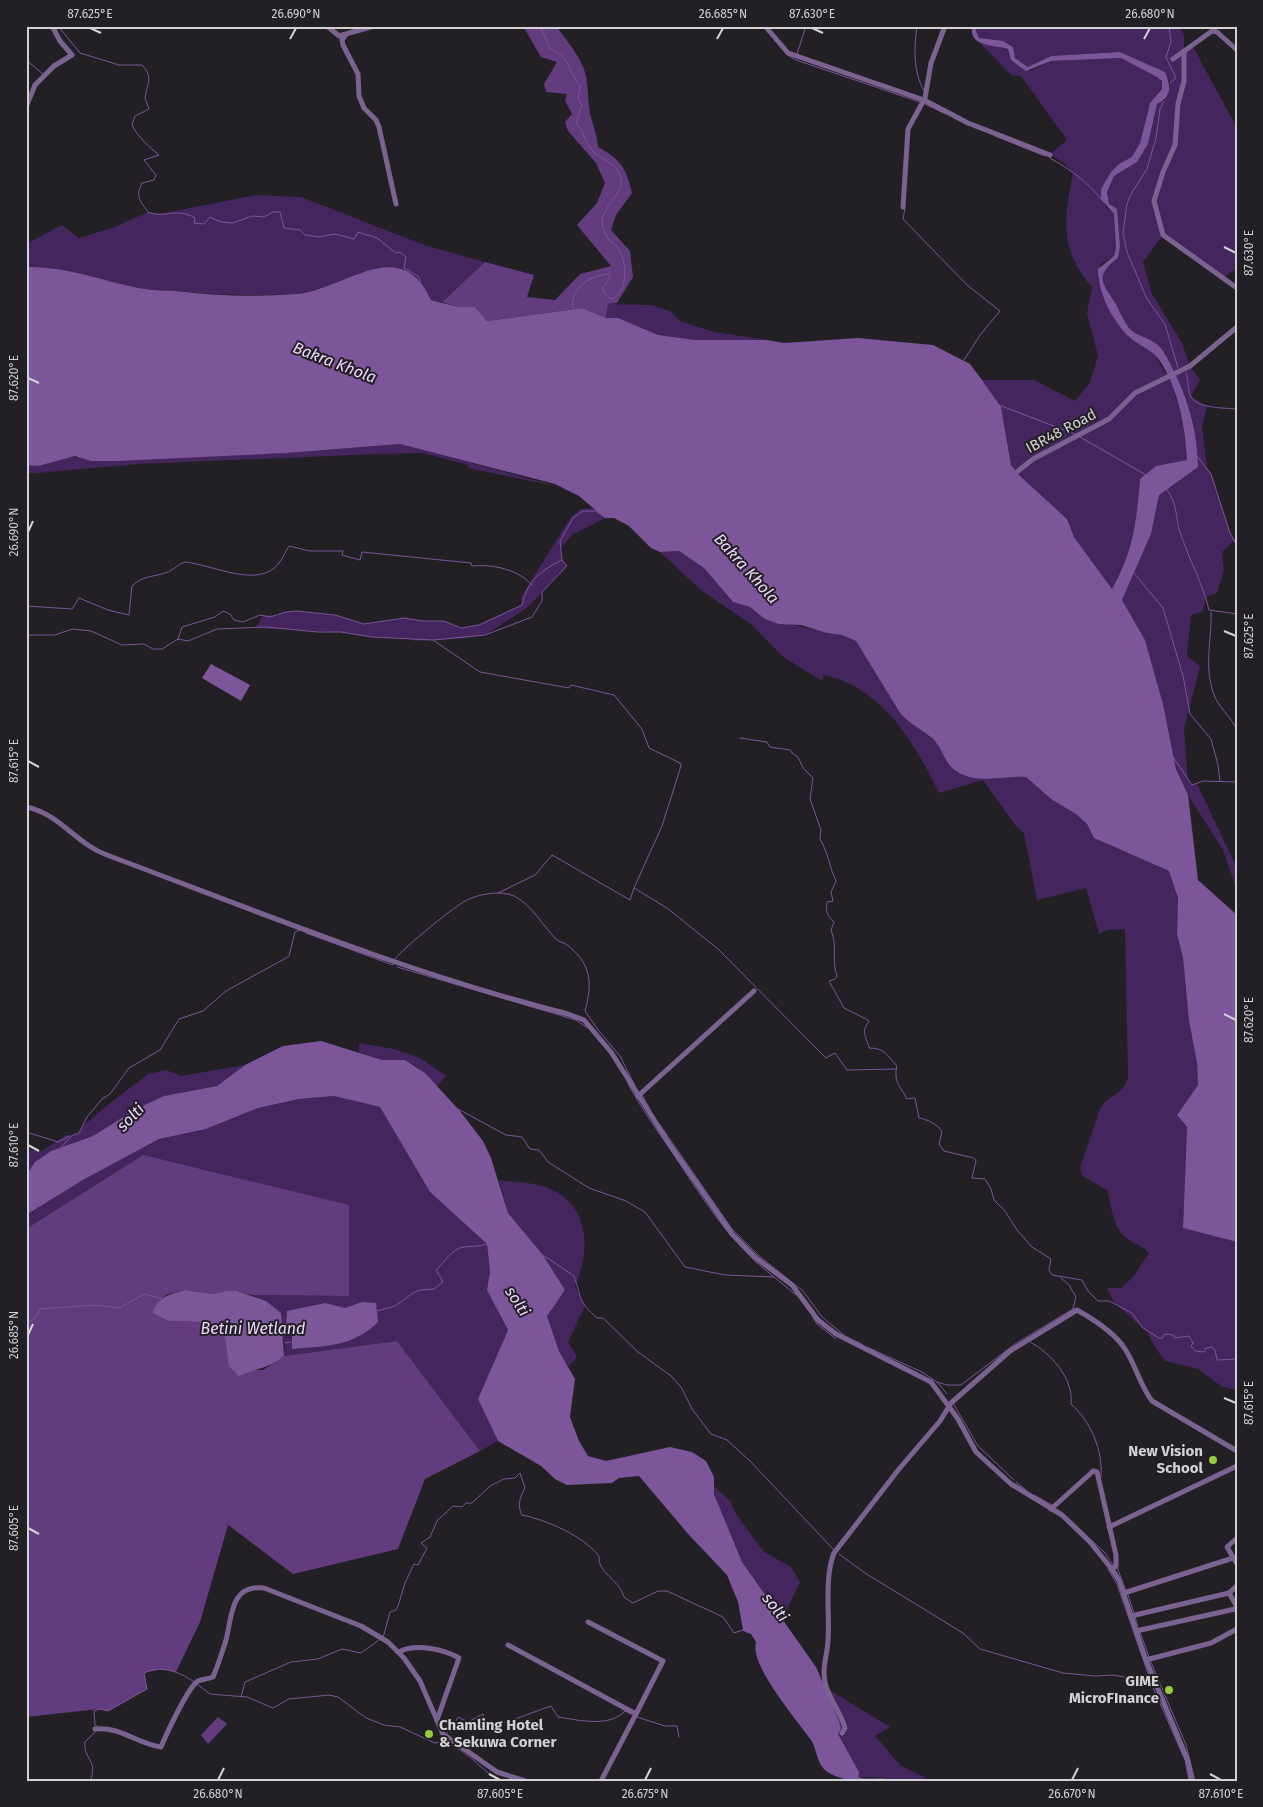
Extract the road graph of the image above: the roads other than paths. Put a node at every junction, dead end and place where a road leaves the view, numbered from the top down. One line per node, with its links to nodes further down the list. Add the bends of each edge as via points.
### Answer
1 (52, 26): 11 (street, via 72,54 35,85)
2 (326, 26): 6 (street)
3 (374, 26): 6 (street)
4 (765, 26): 10 (street, via 788,53)
5 (946, 26): 10 (street, via 931,63)
6 (344, 36): 13 (street, via 343,45 358,74 359,96 364,108 376,120 383,140)
7 (1237, 50): 8 (street, via 1212,31)
8 (1184, 51): 9 (street); 15 (street, via 1184,81 1178,104 1175,145 1154,201 1163,235)
9 (1173, 60)
10 (924, 100): 12 (street, via 968,123); 14 (street, via 907,132)
11 (26, 107)
12 (1050, 155)
13 (396, 204)
14 (903, 207)
15 (1237, 288)
16 (1237, 326): 17 (street, IBR48 Road, via 1190,366 1135,393 1109,419 1033,459)
17 (1018, 471)
18 (26, 807): 20 (street, via 48,814 104,854 341,944 584,1020 611,1052)
19 (754, 991): 20 (street)
20 (638, 1096): 21 (street, via 732,1234 756,1258 792,1285 818,1320 866,1351 925,1377)
21 (949, 1406): 22 (street, via 1010,1351 1077,1310 1120,1343 1143,1390 1152,1401); 24 (street, via 976,1452 1011,1484); 43 (street, via 831,1560 828,1642 823,1662 826,1687 845,1728)
22 (1237, 1452)
23 (1237, 1466): 25 (street)
24 (1052, 1509): 25 (street, via 1095,1471); 29 (street, via 1090,1542)
25 (1109, 1527): 29 (street, via 1116,1555 1116,1566)
26 (1237, 1538): 27 (street, via 1227,1547)
27 (1233, 1558): 28 (street); 31 (street)
28 (1237, 1564)
29 (1112, 1569): 31 (street)
30 (1237, 1586): 32 (street)
31 (1124, 1593): 33 (street)
32 (1228, 1593): 33 (street); 36 (street, via 1236,1605 1235,1609)
33 (1131, 1616): 36 (street)
34 (588, 1622): 40 (street, via 663,1661)
35 (1237, 1629): 39 (street, via 1211,1643)
36 (1136, 1631): 39 (street)
37 (508, 1645): 40 (street)
38 (399, 1652): 41 (street, via 420,1681); 41 (street, via 421,1648 459,1658); 42 (street, via 361,1626 284,1594 253,1587 245,1590 232,1606 213,1677 198,1681 191,1688 170,1722 161,1747 142,1744 115,1730)
39 (1146, 1660): 46 (street, via 1180,1738)
40 (636, 1714): 45 (street)
41 (437, 1720): 44 (street, via 443,1734 459,1747 497,1772)
42 (96, 1729)
43 (842, 1733)
44 (525, 1781)
45 (601, 1781)
46 (1192, 1781)

